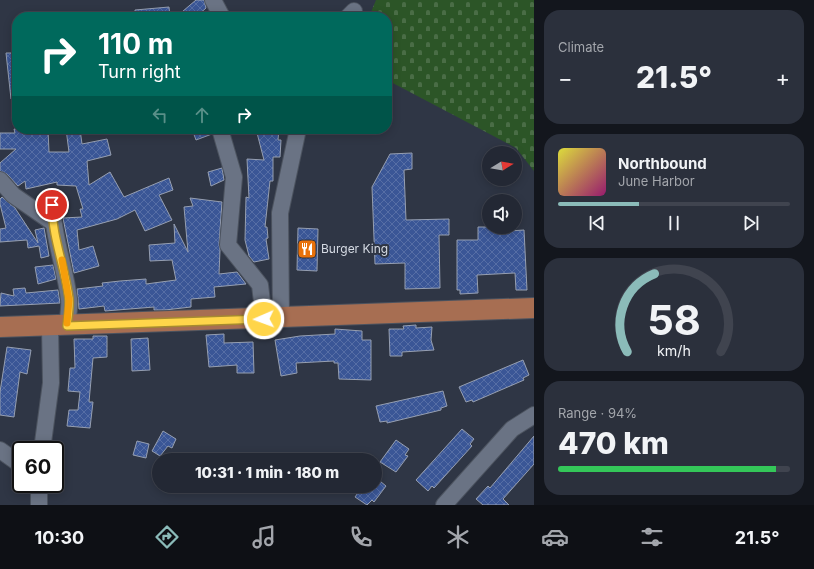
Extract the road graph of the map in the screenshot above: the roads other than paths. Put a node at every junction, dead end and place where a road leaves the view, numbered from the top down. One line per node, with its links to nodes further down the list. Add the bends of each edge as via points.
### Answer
1 (213, 0): 2 (street)
2 (219, 12)
3 (221, 134): 9 (street, via 234,177 228,245 260,285)
4 (297, 134): 9 (street, via 280,213)
5 (0, 180): 7 (street, via 13,195)
6 (52, 205): 7 (street)
7 (52, 222): 10 (street, via 69,300)
8 (534, 308): 9 (main road)
9 (272, 319): 10 (main road)
10 (59, 326): 11 (main road); 13 (street)
11 (0, 327)
12 (534, 415): 18 (street, via 512,429)
13 (43, 441)
14 (0, 450): 15 (street)
15 (12, 459)
16 (39, 493): 17 (street)
17 (39, 505)
18 (444, 505)

